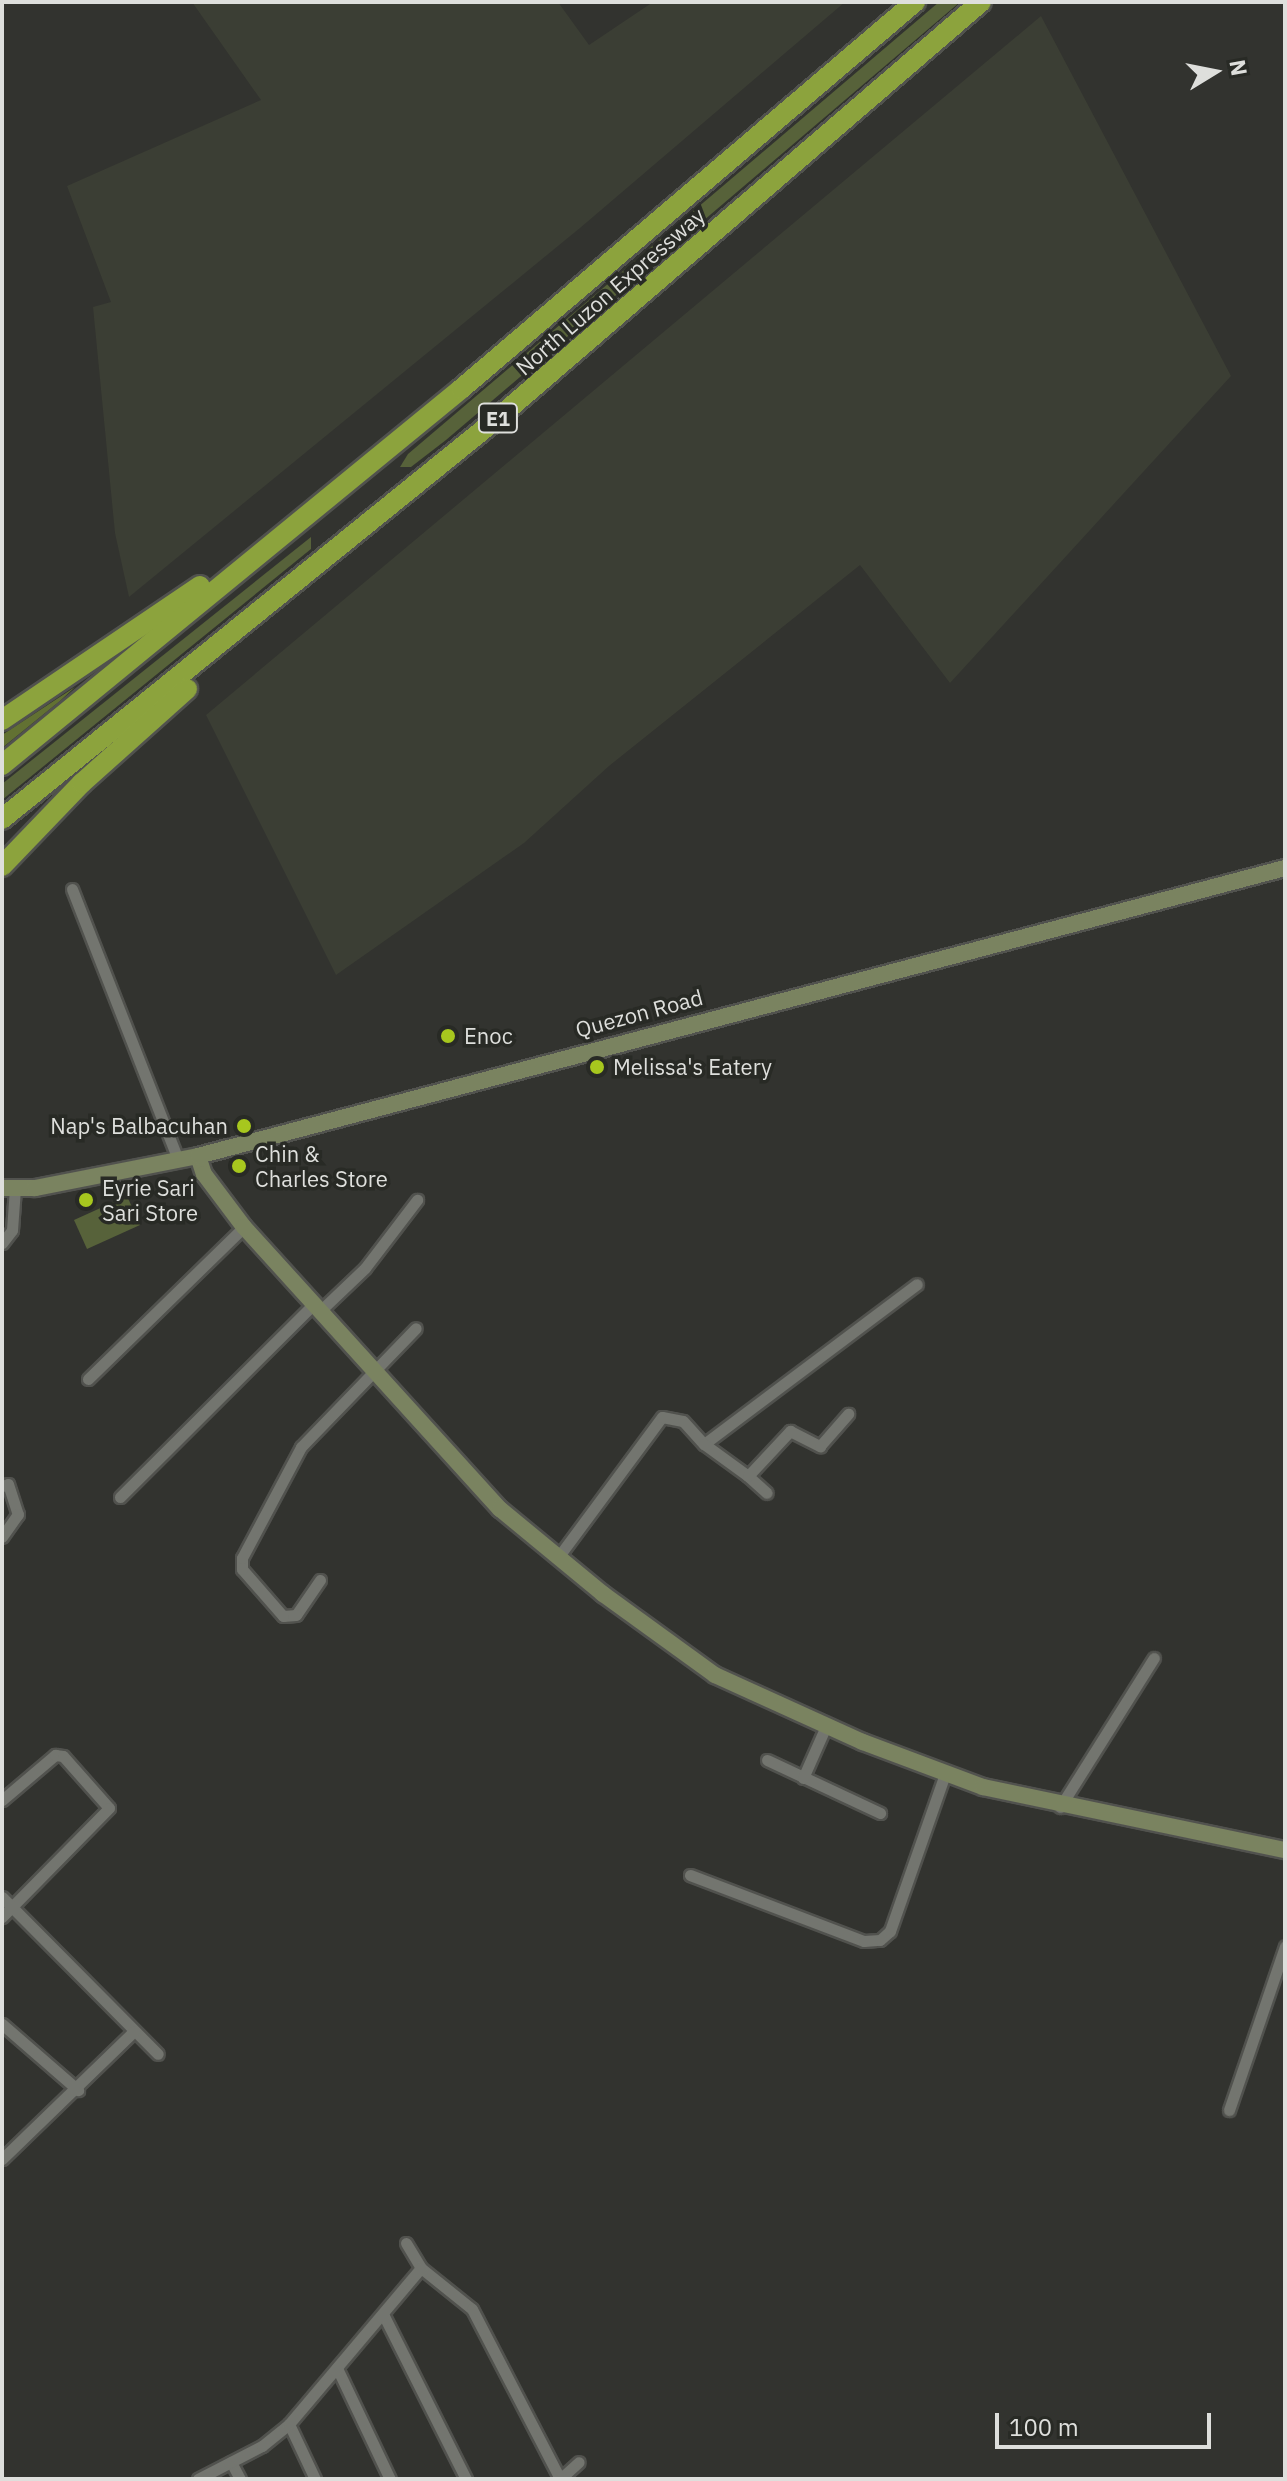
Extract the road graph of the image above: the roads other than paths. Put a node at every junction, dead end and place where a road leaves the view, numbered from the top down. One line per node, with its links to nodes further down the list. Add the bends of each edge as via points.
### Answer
1 (915, 2): 3 (highway, North Luzon Expressway / E1)
2 (981, 2): 4 (highway, North Luzon Expressway / E1, via 499,417)
3 (461, 389): 5 (highway, via 417,413 153,622); 6 (highway, North Luzon Expressway / E1)
4 (235, 635): 7 (highway, North Luzon Expressway / E1); 8 (highway, via 213,665 82,783)
5 (2, 720)
6 (2, 765)
7 (2, 819)
8 (2, 866)
9 (1285, 868): 11 (street, Quezon Road, via 853,985 537,1062)
10 (72, 889): 12 (street)
11 (198, 1156): 12 (street, Quezon Road); 15 (street, via 204,1174)
12 (178, 1160): 13 (street, Quezon Road)
13 (8, 1188): 16 (street, via 12,1230)
14 (417, 1200): 18 (street, via 365,1268)
15 (244, 1227): 18 (street); 21 (street)
16 (2, 1243)
17 (917, 1284): 23 (street)
18 (317, 1307): 20 (street); 27 (street)
19 (416, 1328): 20 (street)
20 (373, 1371): 29 (street, via 500,1509); 30 (street, via 301,1447 242,1558 242,1569 283,1616 296,1615)
21 (88, 1379)
22 (848, 1414): 24 (street, via 820,1446 790,1431)
23 (704, 1444): 24 (street); 29 (street, via 683,1421 662,1417)
24 (748, 1476): 26 (street)
25 (2, 1486): 28 (street, via 8,1484 18,1514)
26 (767, 1493)
27 (120, 1497)
28 (2, 1537)
29 (559, 1556): 32 (street, via 705,1668)
30 (320, 1580)
31 (1154, 1658): 37 (street)
32 (826, 1726): 34 (street); 35 (street)
33 (767, 1760): 35 (street)
34 (945, 1774): 37 (street); 40 (street, via 895,1920 880,1940 864,1941)
35 (803, 1778): 38 (street)
36 (2, 1800): 42 (street, via 55,1755 63,1756 109,1808)
37 (1060, 1807): 39 (street)
38 (880, 1813)
39 (1285, 1850)
40 (690, 1875)
41 (2, 1897): 42 (street)
42 (13, 1908): 43 (street); 45 (street)
43 (2, 1917)
44 (1285, 1946): 49 (street)
45 (134, 2031): 47 (street); 48 (street)
46 (5, 2033): 48 (street)
47 (158, 2054)
48 (78, 2090): 50 (street)
49 (1229, 2110)
50 (2, 2159)
51 (406, 2243): 52 (street)
52 (421, 2268): 53 (street); 63 (street, via 472,2309)
53 (383, 2314): 54 (street); 62 (street)
54 (337, 2368): 55 (street); 61 (street)
55 (289, 2424): 56 (street); 60 (street)
56 (231, 2462): 58 (street); 59 (street)
57 (579, 2462): 63 (street)
58 (198, 2479)
59 (240, 2479)
60 (315, 2479)
61 (390, 2479)
62 (466, 2479)
63 (560, 2479)

